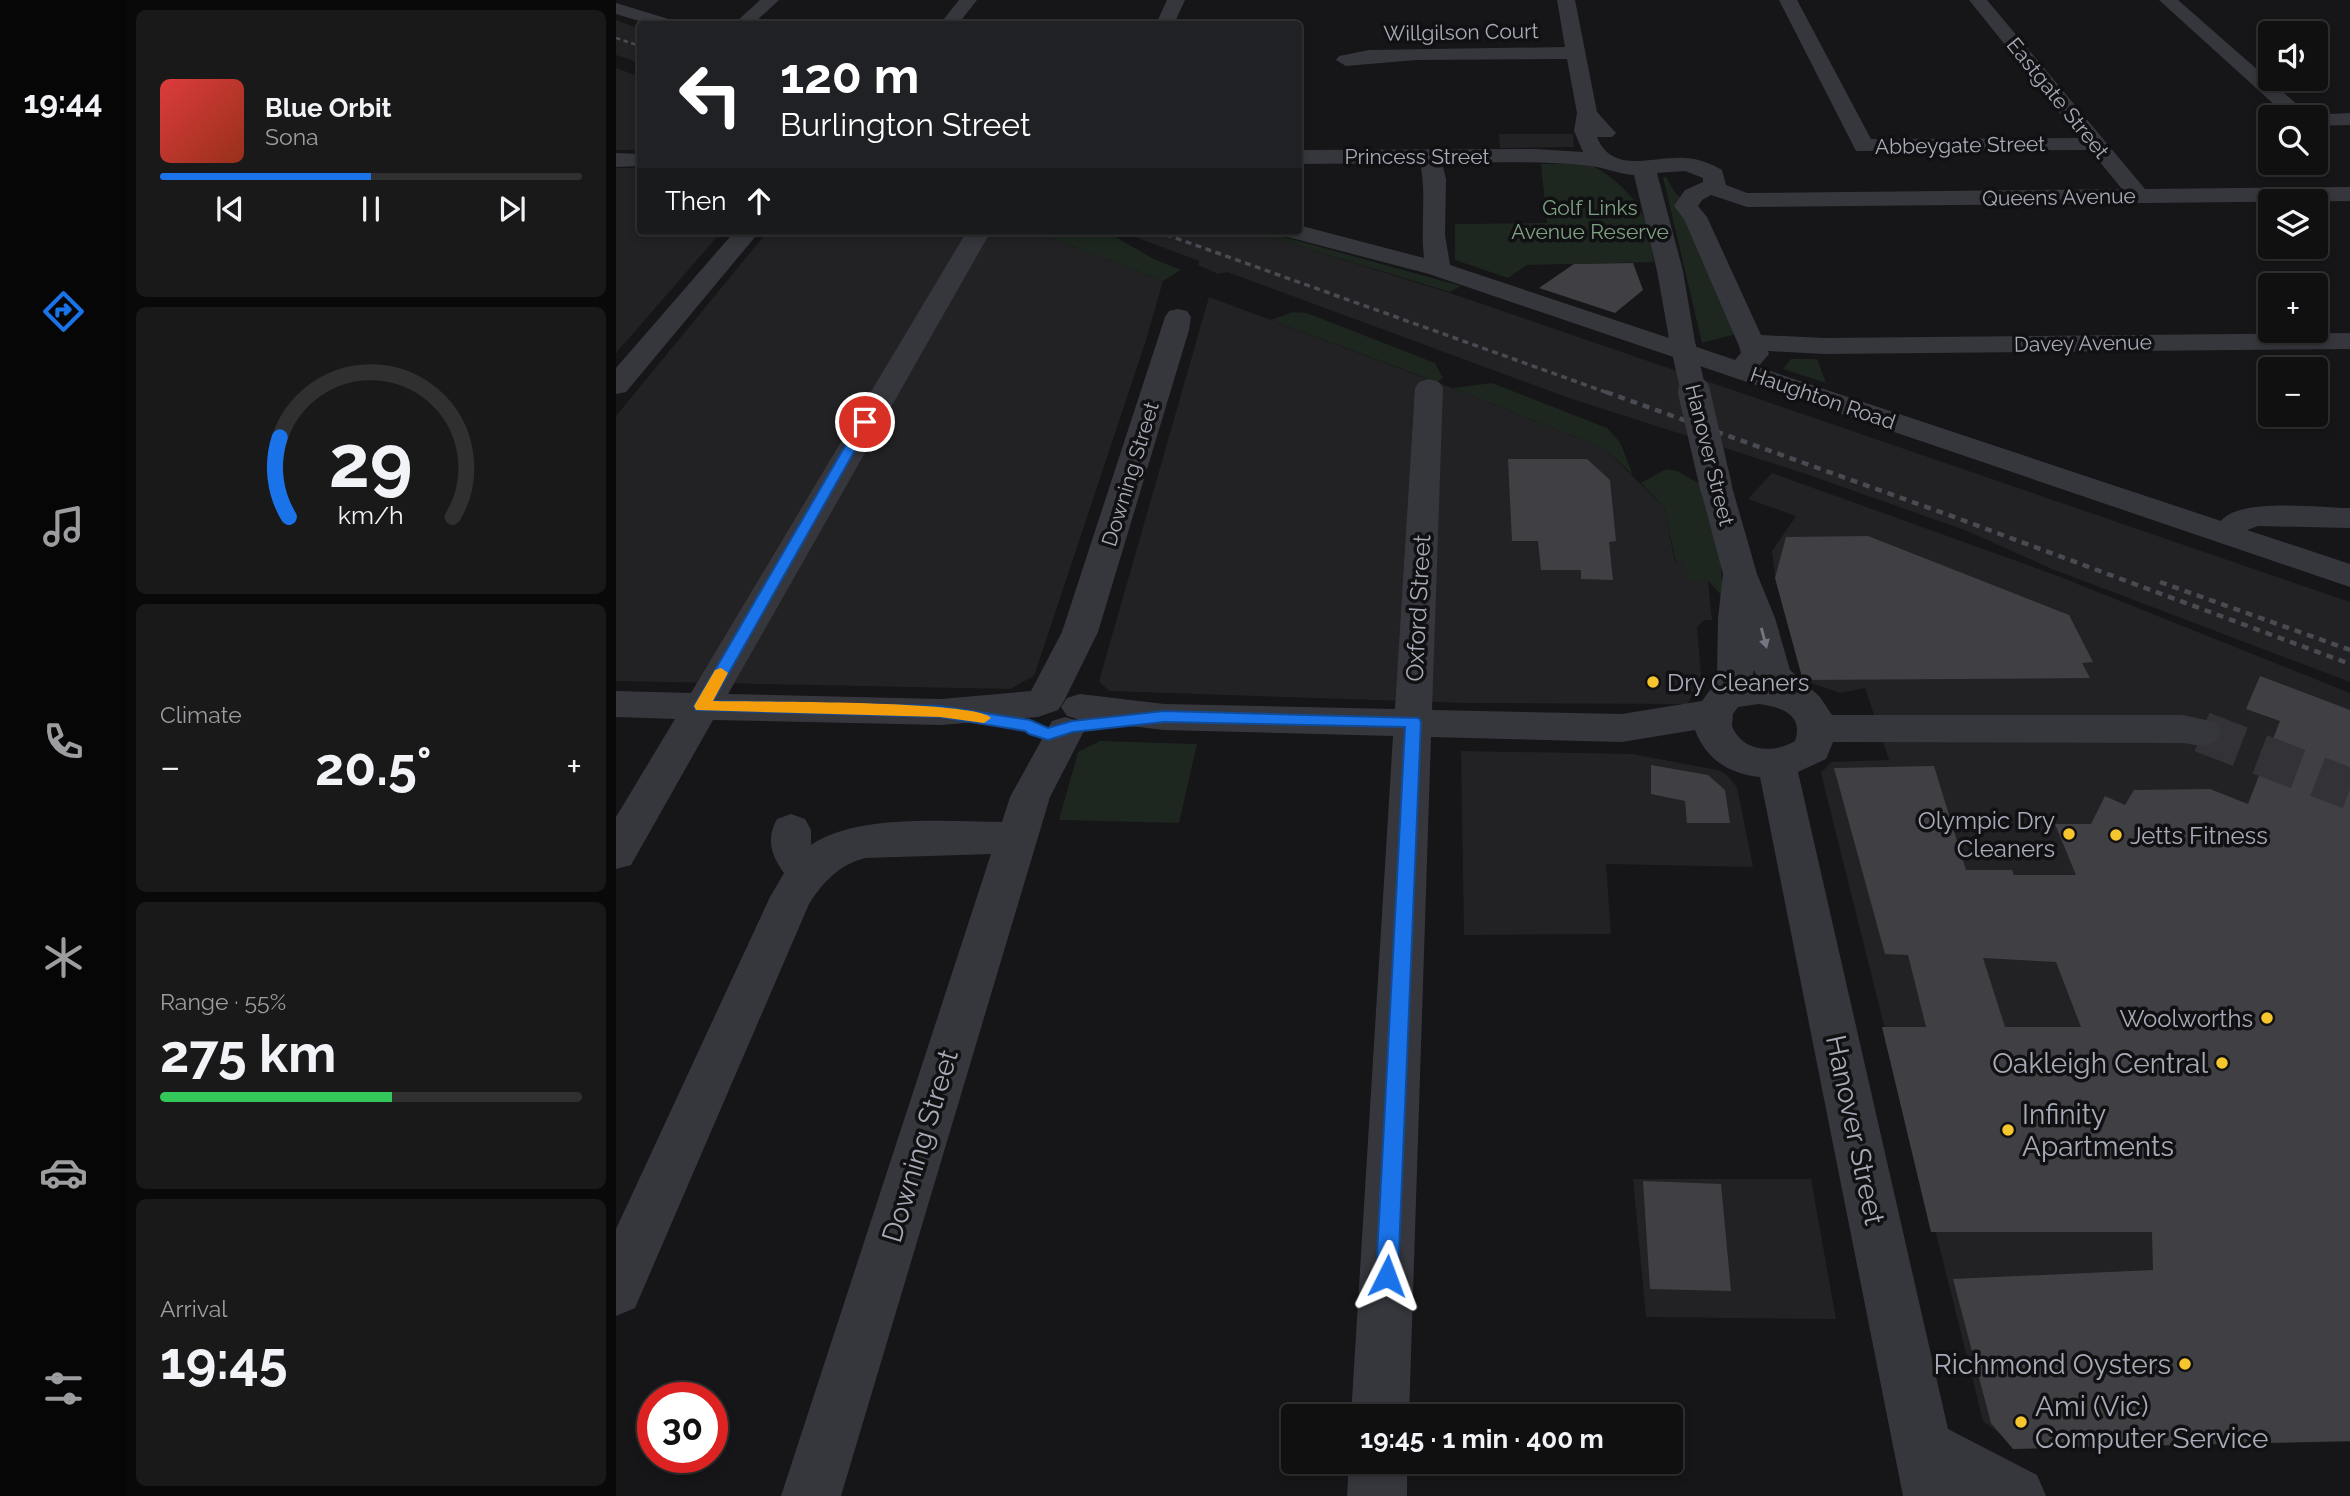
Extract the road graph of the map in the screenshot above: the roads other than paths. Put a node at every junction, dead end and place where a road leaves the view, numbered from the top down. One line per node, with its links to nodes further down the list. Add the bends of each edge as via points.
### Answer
1 (770, 0): 10 (street)
2 (968, 0): 11 (street)
3 (1175, 0): 12 (street)
4 (1566, 0): 13 (street, Hanover Street)
5 (1788, 0): 19 (street, Abbeygate Street, via 1864,146)
6 (1978, 0): 19 (street, Eastgate Street)
7 (2168, 0): 15 (street)
8 (616, 8): 9 (street)
9 (657, 21)
10 (746, 21)
11 (950, 21)
12 (1165, 21)
13 (1576, 53): 14 (street, Willgilson Court, via 1416,54); 16 (street, Hanover Street)
14 (1346, 60)
15 (2286, 105)
16 (1587, 113): 21 (street); 21 (street, Hanover Street, via 1583,123)
17 (2350, 119): 18 (street)
18 (2328, 120)
19 (2095, 144): 27 (street, Eastgate Street)
20 (1302, 157): 24 (street, Princess Street)
21 (1620, 157): 24 (street, Princess Street, via 1536,156); 25 (street, Princess Street, via 1696,166 1713,173); 41 (street, Hanover Street, bridge, via 1646,179 1658,218 1681,336)
22 (616, 160): 23 (street)
23 (637, 160)
24 (1436, 164): 31 (street)
25 (1720, 188): 27 (street, Queens Avenue, via 1747,201); 34 (street, via 1693,195 1686,206 1695,217)
26 (2350, 194): 27 (street, Queens Avenue)
27 (2139, 196)
28 (1302, 234): 31 (street, Haughton Road)
29 (745, 235): 35 (street)
30 (977, 235): 45 (street)
31 (1427, 266): 34 (street, Haughton Road)
32 (1178, 317): 47 (street, Downing Street)
33 (2350, 341): 34 (street, Davey Avenue, via 1815,346)
34 (1749, 355): 39 (street, Haughton Road)
35 (616, 386)
36 (1429, 388): 48 (street, Oxford Street)
37 (2280, 518): 38 (street); 39 (street, via 2247,518); 40 (street, via 2266,530)
38 (2350, 518)
39 (2227, 535): 40 (street, Haughton Road)
40 (2261, 546): 42 (street, Haughton Road)
41 (1740, 574): 44 (street, Hanover Street, via 1734,681); 46 (street, Hanover Street, one-way to 46, via 1778,682)
42 (2350, 576)
43 (616, 704): 45 (street)
44 (1721, 705): 46 (street, via 1739,692 1769,690); 49 (street, via 1662,723); 51 (street, via 1713,724)
45 (702, 706): 47 (street); 55 (street)
46 (1808, 715): 50 (street, via 1875,727); 52 (street, via 1812,749 1803,757)
47 (1055, 716): 48 (street); 53 (street, Downing Street)
48 (1413, 722): 49 (street); 59 (street, Oxford Street)
49 (1622, 728): 51 (street)
50 (2202, 732)
51 (1728, 749): 52 (street, via 1759,763)
52 (1777, 764): 60 (street, Hanover Street)
53 (1023, 818): 56 (street, via 856,842); 62 (street, Downing Street)
54 (791, 830): 56 (street, via 790,850)
55 (616, 853)
56 (808, 871): 57 (street, via 791,897)
57 (629, 1230): 58 (street)
58 (616, 1289)
59 (1381, 1404)
60 (1927, 1472): 64 (street)
61 (1378, 1474): 63 (street)
62 (811, 1496)
63 (1377, 1496)
64 (2016, 1496)

